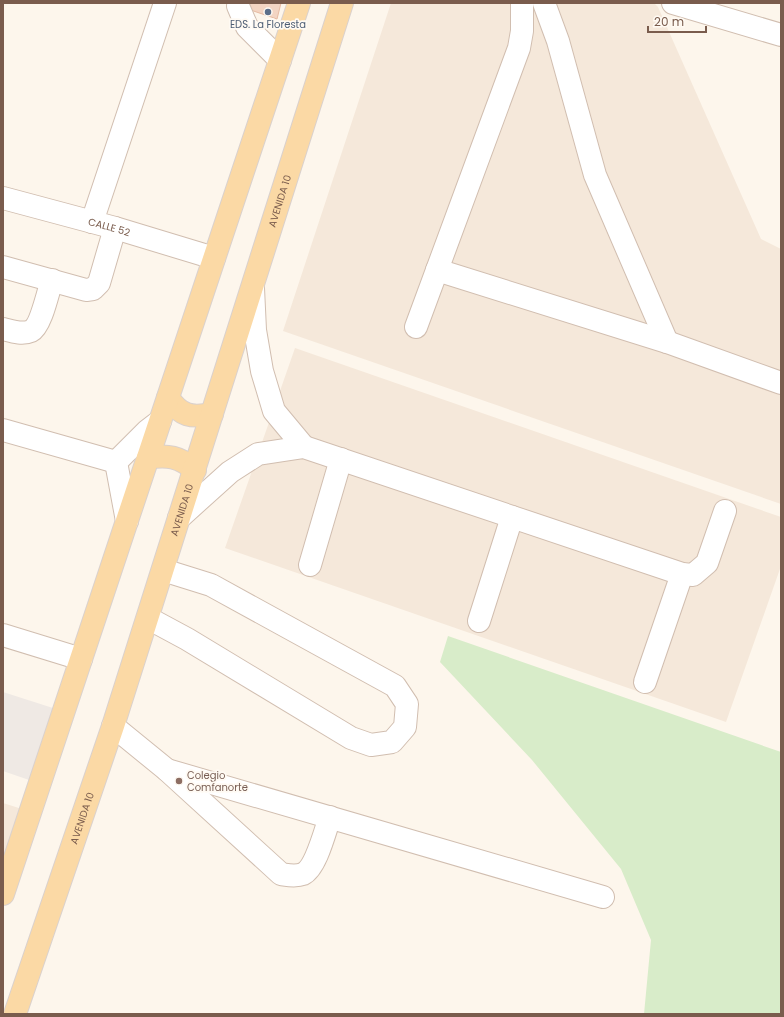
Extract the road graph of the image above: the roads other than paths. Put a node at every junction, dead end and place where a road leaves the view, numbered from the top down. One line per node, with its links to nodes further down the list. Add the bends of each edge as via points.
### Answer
1 (299, 3): 9 (main road)
2 (342, 3): 17 (main road, AVENIDA 10)
3 (522, 3): 15 (street, via 519,48)
4 (544, 3): 20 (street, via 558,41 595,175)
5 (673, 3): 8 (street)
6 (160, 4): 11 (street)
7 (238, 6): 9 (street, via 247,27)
8 (781, 35)
9 (280, 60): 13 (main road)
10 (3, 198): 11 (street, CALLE 52)
11 (92, 222): 12 (street, CALLE 52)
12 (115, 228): 13 (street, CALLE 52); 16 (street, via 99,283 93,289 86,290)
13 (214, 258): 22 (main road)
14 (3, 267): 16 (street)
15 (437, 270): 18 (street); 20 (street)
16 (52, 280): 19 (street, via 38,324 31,331)
17 (253, 288): 23 (main road, AVENIDA 10); 26 (street, via 255,330 262,371 274,411)
18 (416, 327)
19 (3, 329)
20 (667, 342): 21 (street)
21 (781, 383)
22 (168, 398): 23 (main road, via 176,408 187,415); 24 (main road)
23 (212, 414): 30 (main road, AVENIDA 10)
24 (160, 421): 27 (main road); 29 (street, via 147,430)
25 (3, 430): 29 (street)
26 (304, 447): 28 (street); 33 (street, via 258,454 230,472)
27 (148, 458): 30 (main road, via 173,457); 34 (main road)
28 (341, 459): 32 (street); 35 (street)
29 (116, 462): 34 (street)
30 (195, 470): 33 (main road, AVENIDA 10)
31 (725, 511): 37 (street, via 707,563 693,575)
32 (512, 517): 37 (street); 39 (street)
33 (180, 518): 36 (main road, AVENIDA 10)
34 (127, 521): 41 (main road)
35 (310, 565)
36 (163, 570): 38 (main road, AVENIDA 10); 38 (street, via 211,585 395,686 407,704 405,727 392,742 371,745 351,738)
37 (682, 574): 42 (street)
38 (148, 618): 43 (main road, AVENIDA 10)
39 (479, 620)
40 (3, 635): 41 (street)
41 (81, 660): 46 (main road)
42 (645, 682)
43 (113, 726): 44 (street); 49 (main road, AVENIDA 10)
44 (167, 770): 45 (street); 45 (street, via 281,874 293,876 312,867)
45 (330, 817): 48 (street)
46 (9, 853): 47 (main road)
47 (3, 894)
48 (603, 897)
49 (15, 1014)

